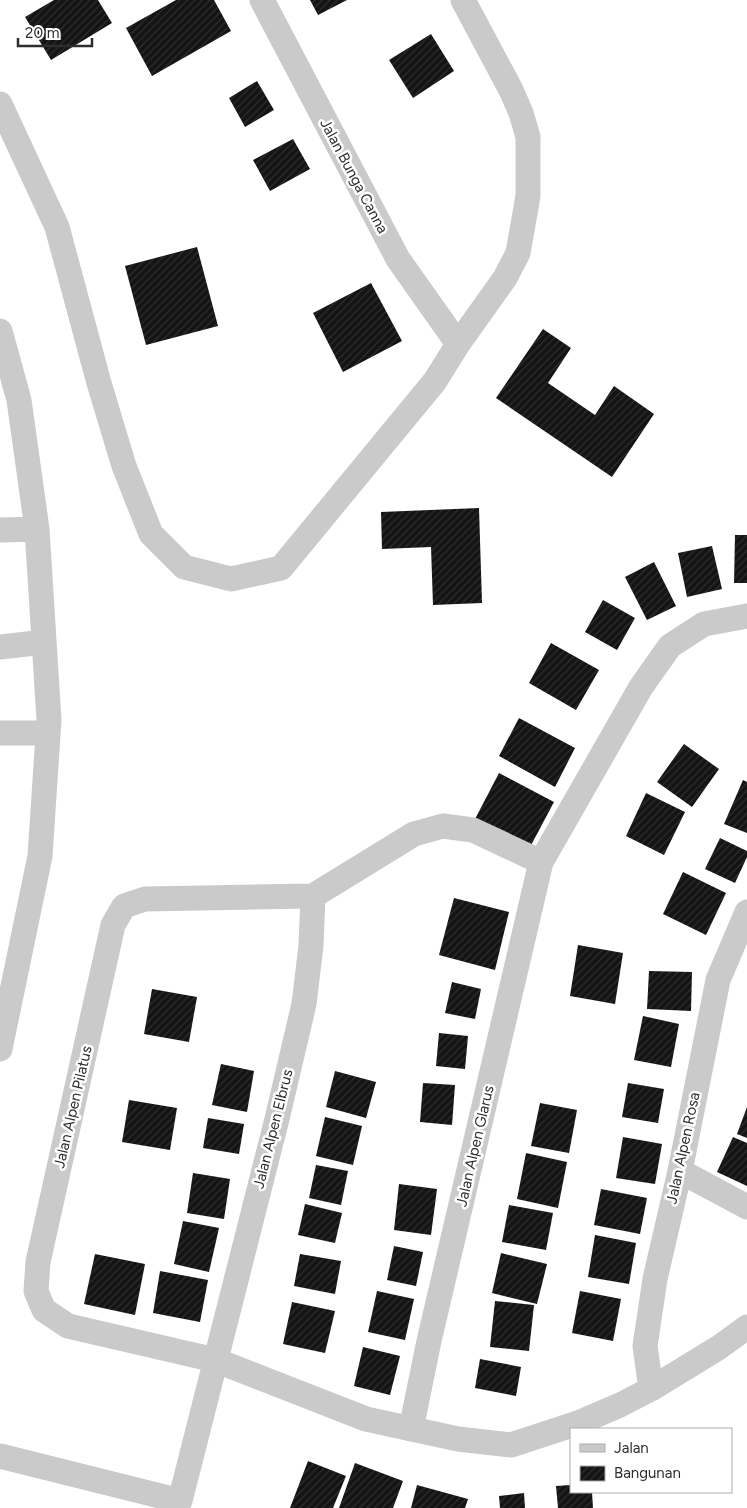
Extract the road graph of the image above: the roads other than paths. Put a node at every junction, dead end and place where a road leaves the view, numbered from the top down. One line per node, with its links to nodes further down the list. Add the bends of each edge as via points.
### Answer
1 (262, 0): 5 (street, Jalan Bunga Canna, via 398,259)
2 (463, 0): 5 (street, via 521,113 528,137 529,158 528,196 518,253 505,278)
3 (0, 104): 5 (street, via 57,227 124,466 151,534 184,567 232,579 281,568 435,381)
4 (0, 331): 6 (street)
5 (458, 344)
6 (10, 401): 7 (street)
7 (37, 529): 8 (street); 10 (street)
8 (0, 530)
9 (747, 616): 14 (street, Jalan Alpen Glarus, via 704,624 670,646 641,686)
10 (44, 642): 11 (street); 13 (street)
11 (0, 647)
12 (0, 733): 13 (street)
13 (48, 733): 17 (street, via 40,856)
14 (541, 862): 15 (street, via 473,830 443,826 414,834); 23 (street, Jalan Alpen Glarus)
15 (313, 896): 21 (street, Jalan Alpen Elbrus, via 304,1004); 21 (street, Jalan Alpen Pilatus, via 145,899 124,906 114,925 38,1262 36,1291 44,1310 68,1326)
16 (747, 912): 18 (street, Jalan Alpen Rosa, via 718,980)
17 (0, 1049)
18 (680, 1171): 19 (street); 22 (street, Jalan Alpen Rosa, via 655,1279 645,1346)
19 (747, 1207)
20 (747, 1328): 22 (street)
21 (215, 1360): 23 (street, via 366,1420); 25 (street, Jalan Alpen Elbrus)
22 (651, 1389): 23 (street, via 578,1423 511,1445)
23 (411, 1430)
24 (0, 1456): 25 (street)
25 (179, 1504)

